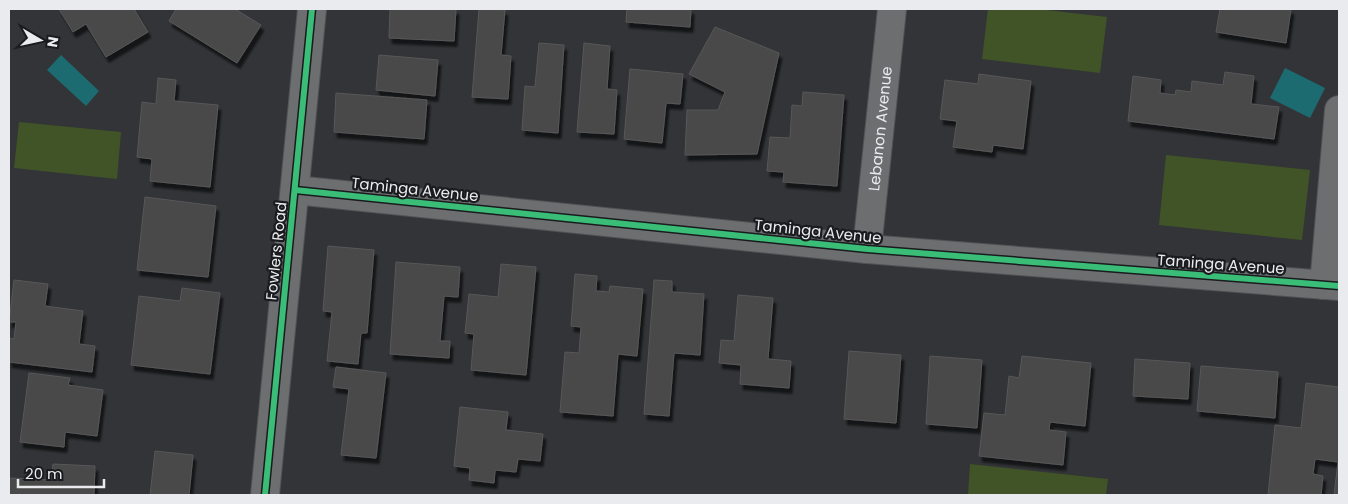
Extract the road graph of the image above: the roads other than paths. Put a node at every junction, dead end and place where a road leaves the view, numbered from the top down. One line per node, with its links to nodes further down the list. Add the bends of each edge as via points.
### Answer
1 (312, 9): 4 (street, Fowlers Road)
2 (892, 9): 5 (street, Lebanon Avenue)
3 (1339, 110): 6 (street)
4 (295, 190): 5 (street, Taminga Avenue); 7 (street, Fowlers Road)
5 (867, 249): 6 (street, Taminga Avenue)
6 (1331, 286)
7 (265, 495)

